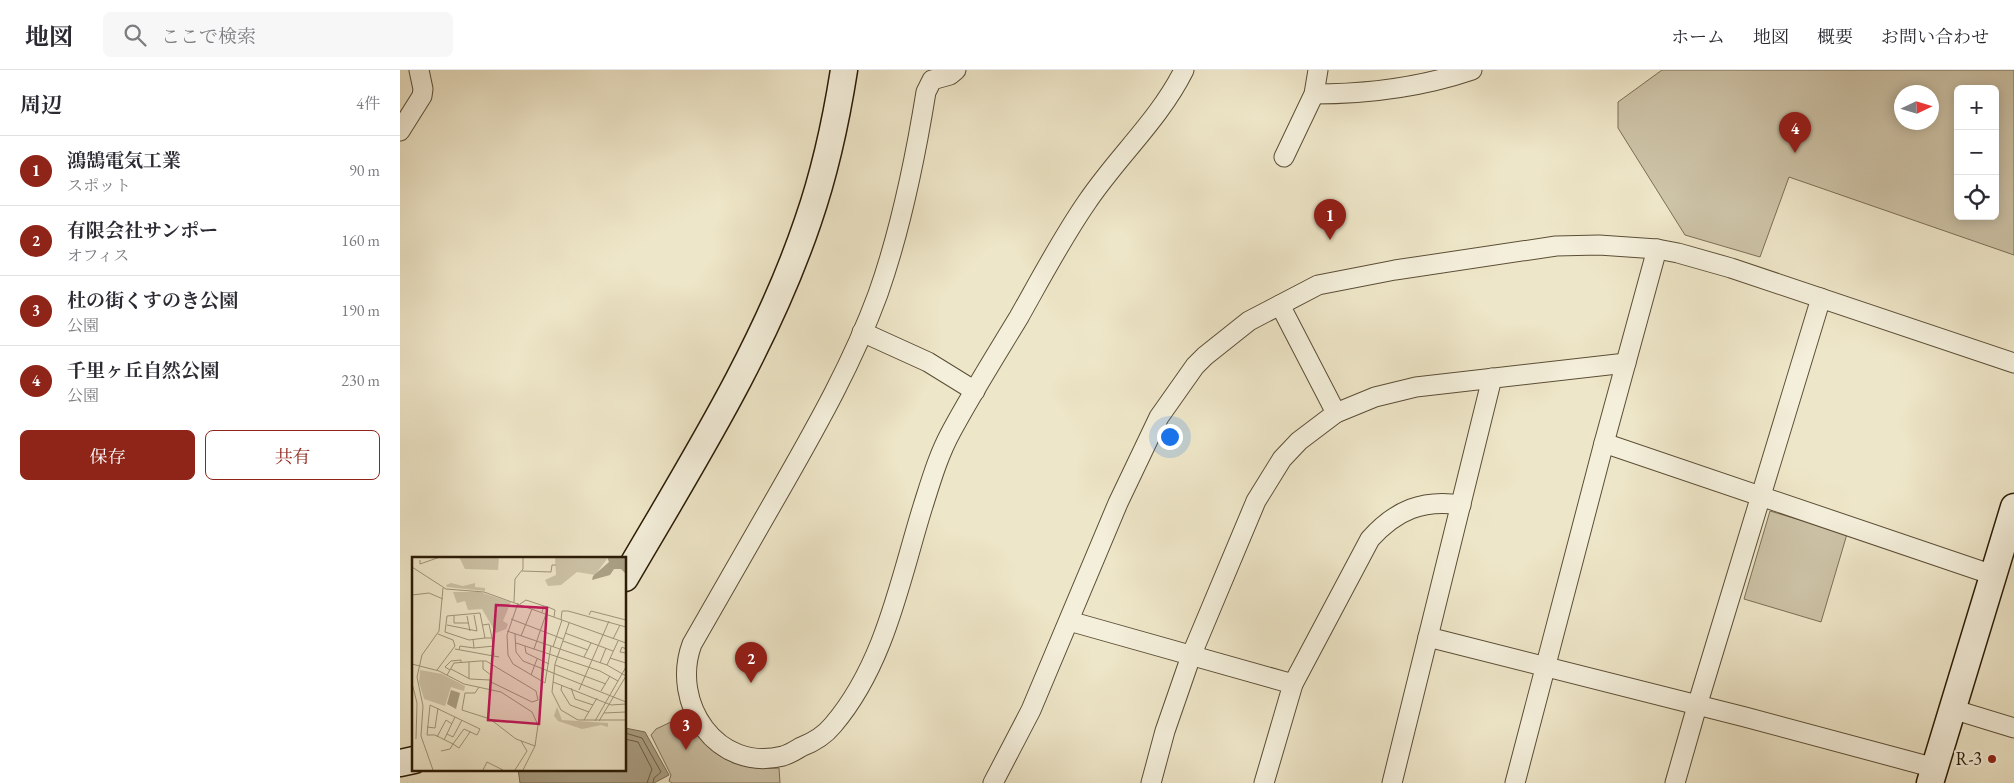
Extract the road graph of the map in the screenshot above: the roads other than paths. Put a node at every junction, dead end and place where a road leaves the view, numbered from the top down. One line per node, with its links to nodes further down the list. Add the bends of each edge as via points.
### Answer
1 (420, 70): 10 (street, via 424,89 422,96)
2 (844, 70): 26 (street, via 834,127 809,220 786,279 726,401)
3 (956, 70): 7 (street, via 950,75)
4 (1184, 70): 19 (street, via 1164,105 1082,210)
5 (1318, 70): 9 (street)
6 (1472, 70): 8 (street)
7 (931, 75): 15 (street, via 893,245)
8 (1435, 75): 9 (street, via 1352,94)
9 (1314, 94): 11 (street)
10 (400, 131)
11 (1284, 157)
12 (1657, 249): 13 (street, via 1731,268); 14 (street, via 1556,246 1318,285); 16 (street)
13 (1822, 298): 17 (street); 22 (street)
14 (1280, 305): 20 (street); 27 (street, via 1249,321 1205,356 1159,417)
15 (862, 332): 19 (street, via 928,362); 19 (street, via 827,408 686,658 691,709 713,740 724,747 750,757 784,756 825,734 847,706 884,635 941,451)
16 (1626, 363): 18 (street); 21 (street)
17 (2014, 363)
18 (1492, 378): 20 (street, via 1416,387 1375,397); 23 (street)
19 (975, 391)
20 (1336, 413): 29 (street, via 1299,440 1270,477 1256,501)
21 (1604, 443): 22 (street); 30 (street)
22 (1761, 497): 25 (street); 32 (street)
23 (1461, 505): 28 (street); 31 (street, via 1425,504 1382,525 1370,539)
24 (2014, 507): 25 (street)
25 (1993, 575): 33 (street)
26 (626, 576)
27 (1069, 621): 29 (street); 36 (street, via 1031,710)
28 (1428, 637): 30 (street); 39 (street)
29 (1191, 656): 31 (street); 37 (street)
30 (1546, 667): 32 (street); 40 (street)
31 (1293, 684): 38 (street)
32 (1697, 706): 35 (street); 41 (street)
33 (1952, 709): 34 (street); 35 (street)
34 (2014, 728)
35 (1933, 775)
36 (993, 783)
37 (1151, 783)
38 (1264, 783)
39 (1392, 783)
40 (1515, 783)
41 (1675, 783)

